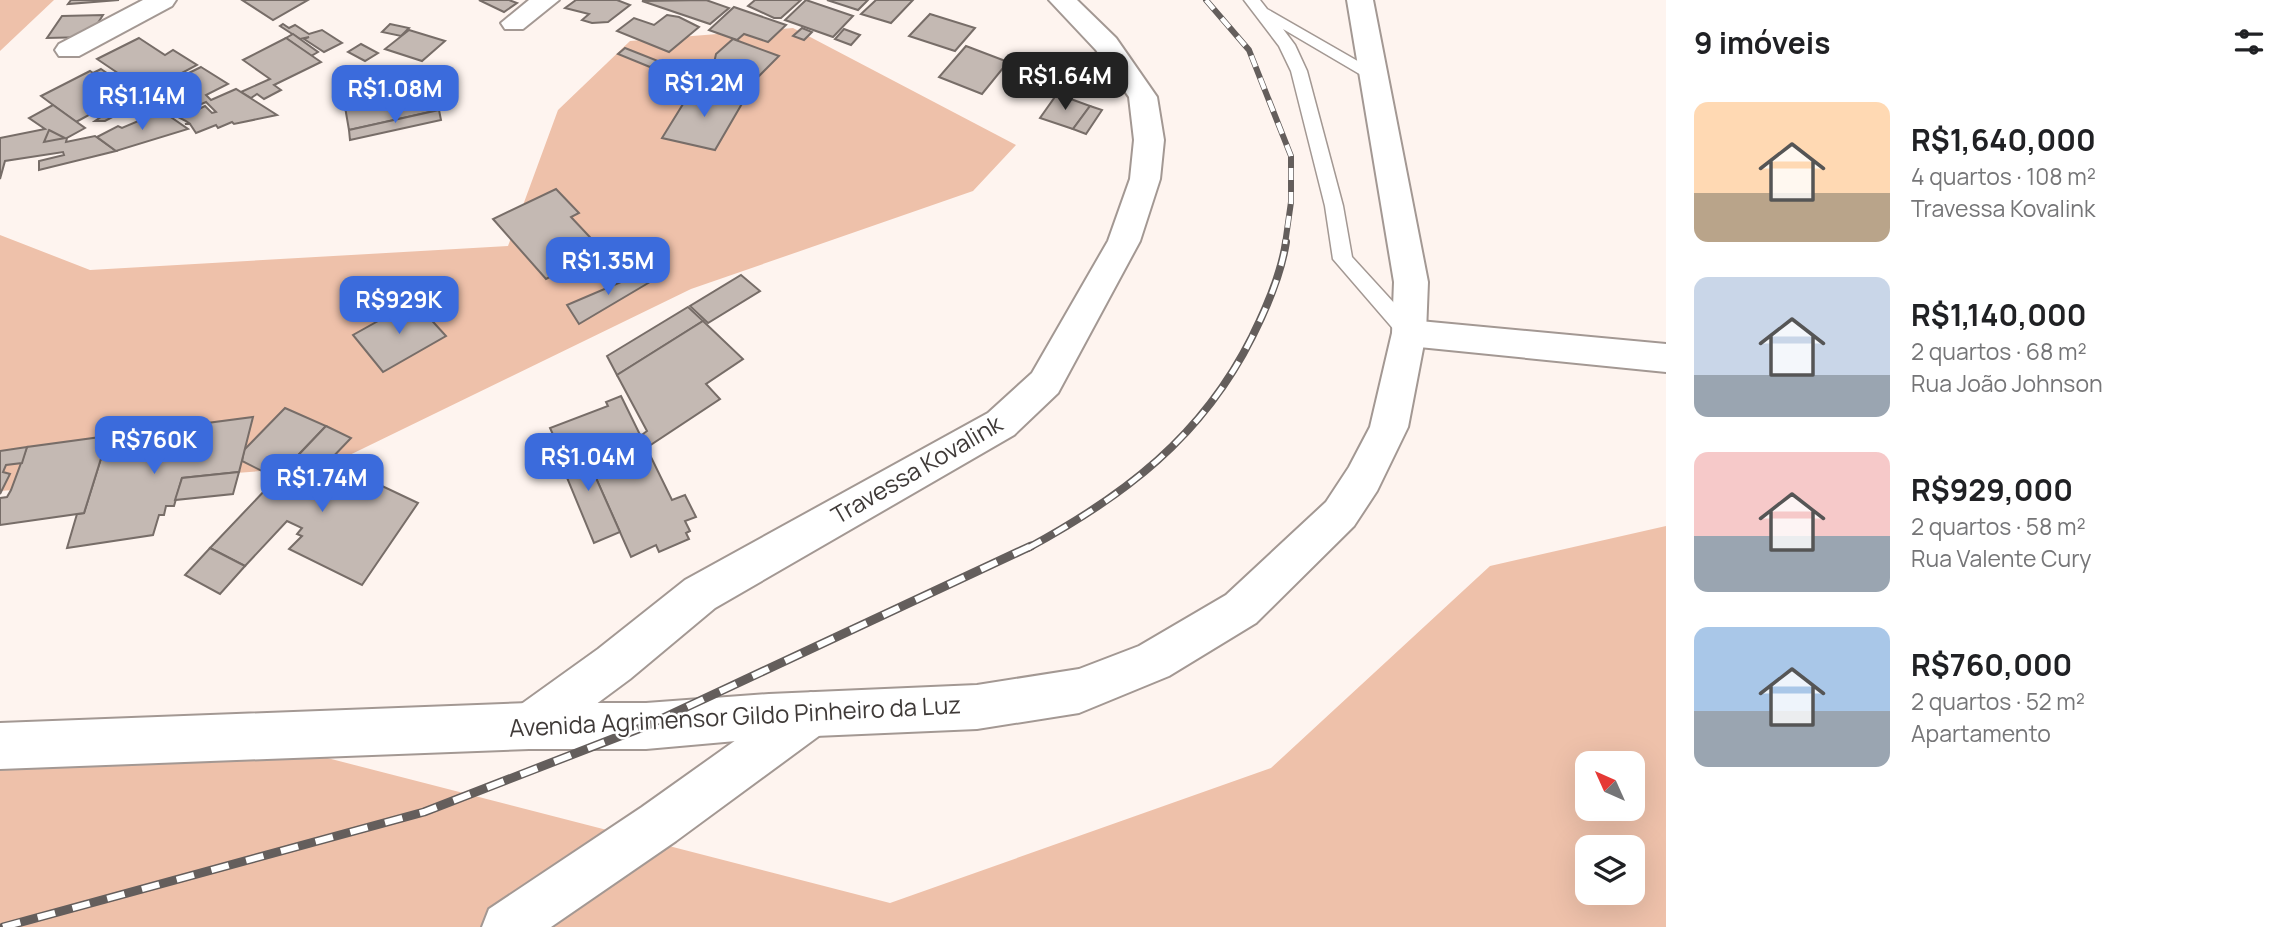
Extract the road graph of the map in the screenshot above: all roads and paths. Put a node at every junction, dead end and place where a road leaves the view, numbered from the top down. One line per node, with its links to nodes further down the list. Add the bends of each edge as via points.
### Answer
1 (163, 0): 7 (main road)
2 (546, 0): 6 (main road)
3 (1062, 0): 12 (main road, Travessa Kovalink, via 1106,44 1143,97 1149,140 1145,179 1124,241 1045,383 1002,424 700,594)
4 (1360, 0): 8 (main road, Avenida Agrimensor Gildo Pinheiro da Luz)
5 (1254, 4): 8 (lane); 9 (lane, via 1287,45 1299,71 1343,259)
6 (514, 23)
7 (68, 50)
8 (1374, 75): 9 (main road, Avenida Agrimensor Gildo Pinheiro da Luz, via 1411,282)
9 (1409, 333): 10 (main road); 11 (main road, Avenida Agrimensor Gildo Pinheiro da Luz, via 1389,427 1363,480 1340,514 1241,609 1154,661 1079,691 977,706)
10 (1666, 358)
11 (811, 714): 12 (main road, Avenida Agrimensor Gildo Pinheiro da Luz, via 646,726); 14 (main road)
12 (529, 726): 13 (main road, Avenida Agrimensor Gildo Pinheiro da Luz)
13 (0, 746)
14 (507, 927)

